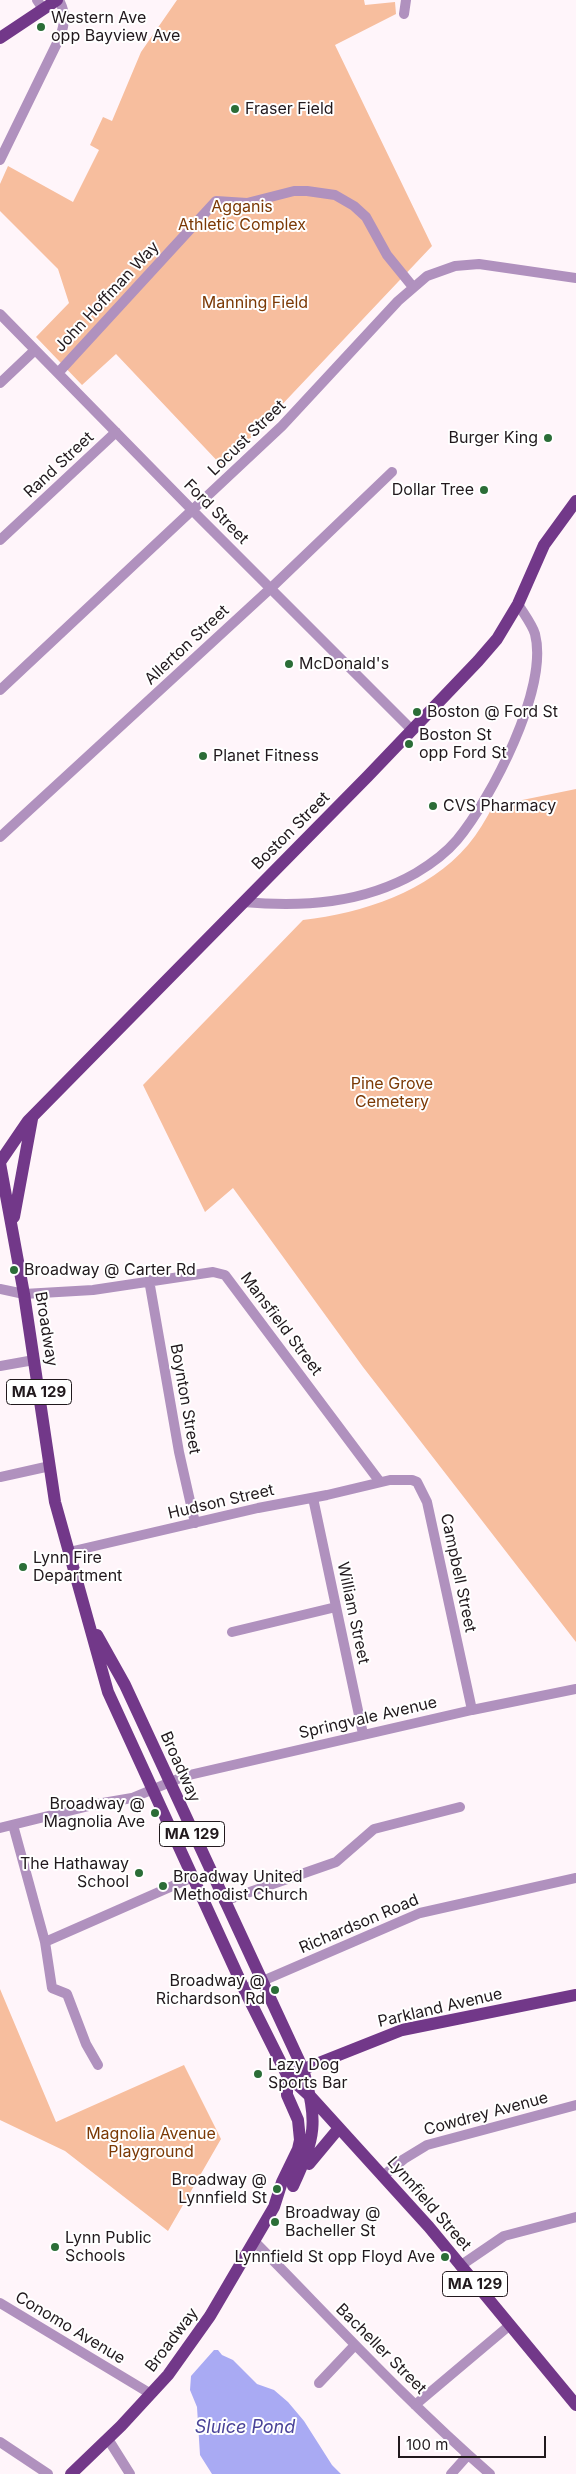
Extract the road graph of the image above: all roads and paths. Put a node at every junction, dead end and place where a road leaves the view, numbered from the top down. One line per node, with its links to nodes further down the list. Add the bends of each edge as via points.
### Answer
1 (58, 0): 3 (main road); 6 (street, via 65,20 60,37)
2 (406, 0): 4 (street)
3 (40, 4): 5 (main road)
4 (404, 14)
5 (0, 38)
6 (0, 160)
7 (576, 278): 8 (street, Locust Street, via 479,264 446,268)
8 (416, 284): 11 (street, John Hoffman Way, via 386,255 366,217 335,195 301,191 247,203 216,200); 16 (street, Locust Street, via 288,420)
9 (0, 314): 10 (street, Ford Street)
10 (35, 350): 11 (street, Ford Street); 12 (street)
11 (58, 373): 13 (street, Ford Street)
12 (0, 383)
13 (116, 432): 16 (street, Ford Street); 17 (street, Rand Street)
14 (392, 472): 18 (street, Allerton Street)
15 (576, 502): 19 (main road, Boston Street / MA 129, via 544,545)
16 (193, 510): 18 (street, Ford Street); 20 (street, Locust Street)
17 (0, 540)
18 (271, 588): 21 (street, Ford Street); 22 (street, Allerton Street)
19 (518, 604): 21 (main road, Boston Street / MA 129, via 495,641); 23 (street, via 535,634 535,666 530,697 505,760 478,809 447,851 396,883 360,895 319,904)
20 (0, 690)
21 (412, 730): 23 (main road, Boston Street / MA 129)
22 (0, 837)
23 (243, 902): 24 (main road, Boston Street / MA 129)
24 (32, 1117): 25 (main road, Boston Street / MA 129); 26 (main road, MA 129)
25 (0, 1163): 26 (main road, Broadway / MA 129)
26 (12, 1231): 29 (main road, Broadway / MA 129)
27 (149, 1280): 29 (street, Mansfield Street, via 93,1290); 34 (street, Mansfield Street, via 213,1272 224,1274); 36 (street, Boynton Street, via 179,1452)
28 (0, 1289): 29 (street, Mansfield Street)
29 (24, 1294): 30 (main road, Broadway / MA 129)
30 (34, 1360): 31 (street); 32 (main road, Broadway / MA 129)
31 (0, 1366)
32 (50, 1466): 33 (street); 37 (main road, Broadway / MA 129, via 55,1502)
33 (0, 1477)
34 (380, 1482): 35 (street, Hudson Street); 42 (street, Campbell Street, via 412,1480 423,1492)
35 (313, 1498): 36 (street, Hudson Street); 38 (street, William Street)
36 (195, 1523): 37 (street, Hudson Street)
37 (69, 1552): 39 (main road, Broadway / MA 129)
38 (336, 1607): 40 (street); 43 (street, William Street)
39 (87, 1617): 44 (main road, Broadway / MA 129, via 125,1685); 45 (main road, Broadway / MA 129, via 108,1692)
40 (232, 1632)
41 (576, 1689): 42 (street, Springvale Avenue)
42 (472, 1710): 43 (street, Springvale Avenue)
43 (363, 1734): 44 (street, Springvale Avenue, via 185,1776)
44 (169, 1783): 45 (street, Springvale Avenue); 51 (main road, Broadway / MA 129)
45 (152, 1790): 47 (street, Springvale Avenue, via 132,1798); 49 (main road, Broadway / MA 129)
46 (460, 1807): 51 (street, via 374,1829 336,1862)
47 (13, 1825): 48 (street, Springvale Avenue); 52 (street)
48 (0, 1828)
49 (192, 1877): 52 (street); 54 (main road, Broadway / MA 129)
50 (576, 1878): 53 (street, Richardson Road, via 420,1913)
51 (224, 1902): 53 (main road, Broadway / MA 129)
52 (45, 1942): 56 (street, via 52,1988 67,1994 86,2044)
53 (262, 1981): 54 (street, Richardson Road); 57 (main road, Broadway / MA 129)
54 (244, 1989): 58 (main road, Broadway / MA 129)
55 (576, 1995): 57 (main road, Parkland Avenue, via 402,2030)
56 (98, 2065)
57 (303, 2069): 58 (main road, Parkland Avenue); 59 (main road, Broadway / MA 129)
58 (287, 2075): 59 (main road, Broadway / MA 129); 64 (main road, Broadway, via 287,2095 298,2120 300,2140)
59 (311, 2097): 61 (main road, Lynnfield Street / MA 129); 63 (main road, Broadway, via 312,2140)
60 (576, 2105): 62 (street, Cowdrey Avenue, via 427,2145)
61 (339, 2128): 62 (main road, Lynnfield Street / MA 129); 63 (main road, Broadway)
62 (383, 2176): 67 (main road, Lynnfield Street / MA 129)
63 (293, 2186): 64 (main road, Broadway)
64 (274, 2207): 66 (main road, Broadway)
65 (576, 2217): 67 (street, via 504,2236)
66 (254, 2241): 70 (street, Bacheller Street); 72 (main road, Broadway, via 210,2316)
67 (460, 2266): 69 (main road, Lynnfield Street / MA 129)
68 (0, 2303): 72 (street, Conomo Avenue)
69 (510, 2325): 73 (street); 74 (main road, Lynnfield Street / MA 129)
70 (355, 2344): 71 (street); 73 (street, Bacheller Street)
71 (319, 2384)
72 (151, 2394): 75 (main road, Broadway)
73 (415, 2405): 77 (street, Bacheller Street)
74 (576, 2405)
75 (108, 2439): 79 (main road, Broadway); 80 (street)
76 (0, 2442): 78 (street)
77 (468, 2455): 81 (street); 82 (street, Bacheller Street)
78 (48, 2474)
79 (72, 2474)
80 (130, 2474)
81 (451, 2474)
82 (490, 2474)

